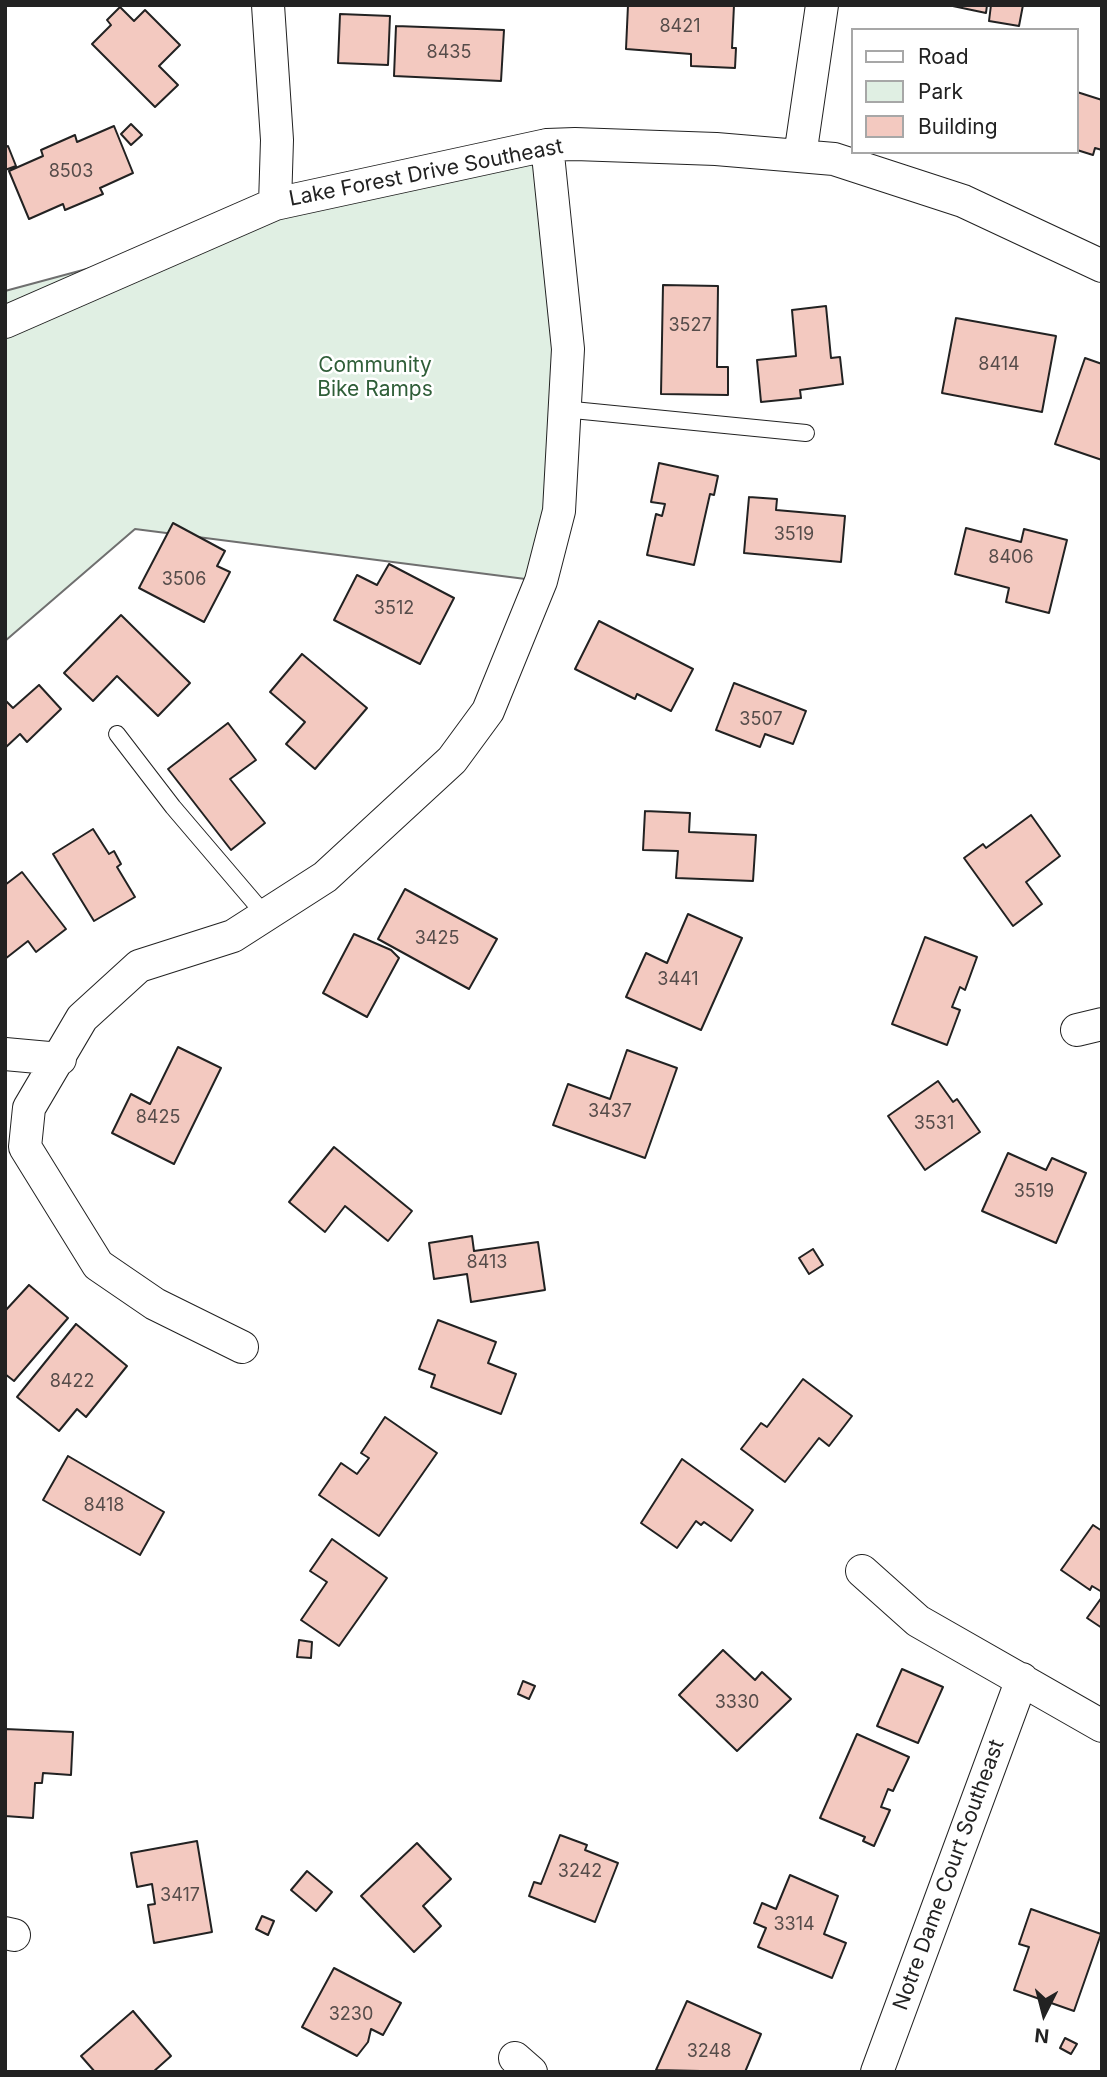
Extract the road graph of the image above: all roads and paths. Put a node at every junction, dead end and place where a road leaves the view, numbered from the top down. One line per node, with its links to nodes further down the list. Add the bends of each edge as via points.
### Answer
1 (268, 5): 5 (street)
2 (822, 5): 4 (street)
3 (547, 145): 4 (street, Lake Forest Drive Southeast); 5 (street, Lake Forest Drive Southeast); 8 (street, via 568,349)
4 (800, 156): 6 (street, Lake Forest Drive Southeast, via 834,159 963,201)
5 (275, 204): 7 (street, Lake Forest Drive Southeast)
6 (1102, 266)
7 (5, 323)
8 (563, 409): 9 (lane); 11 (street, via 559,511 541,581 488,711 452,760 384,823 325,877)
9 (806, 433)
10 (117, 734): 11 (lane)
11 (266, 916): 13 (street, via 233,936 139,966 82,1017)
12 (5, 1054): 13 (street)
13 (60, 1059): 14 (street, via 29,1108 25,1147 98,1265 155,1304)
14 (242, 1347)
15 (862, 1571): 16 (street, via 918,1621)
16 (1022, 1679): 17 (street); 18 (street, Notre Dame Court Southeast)
17 (1102, 1727)
18 (877, 2072)

